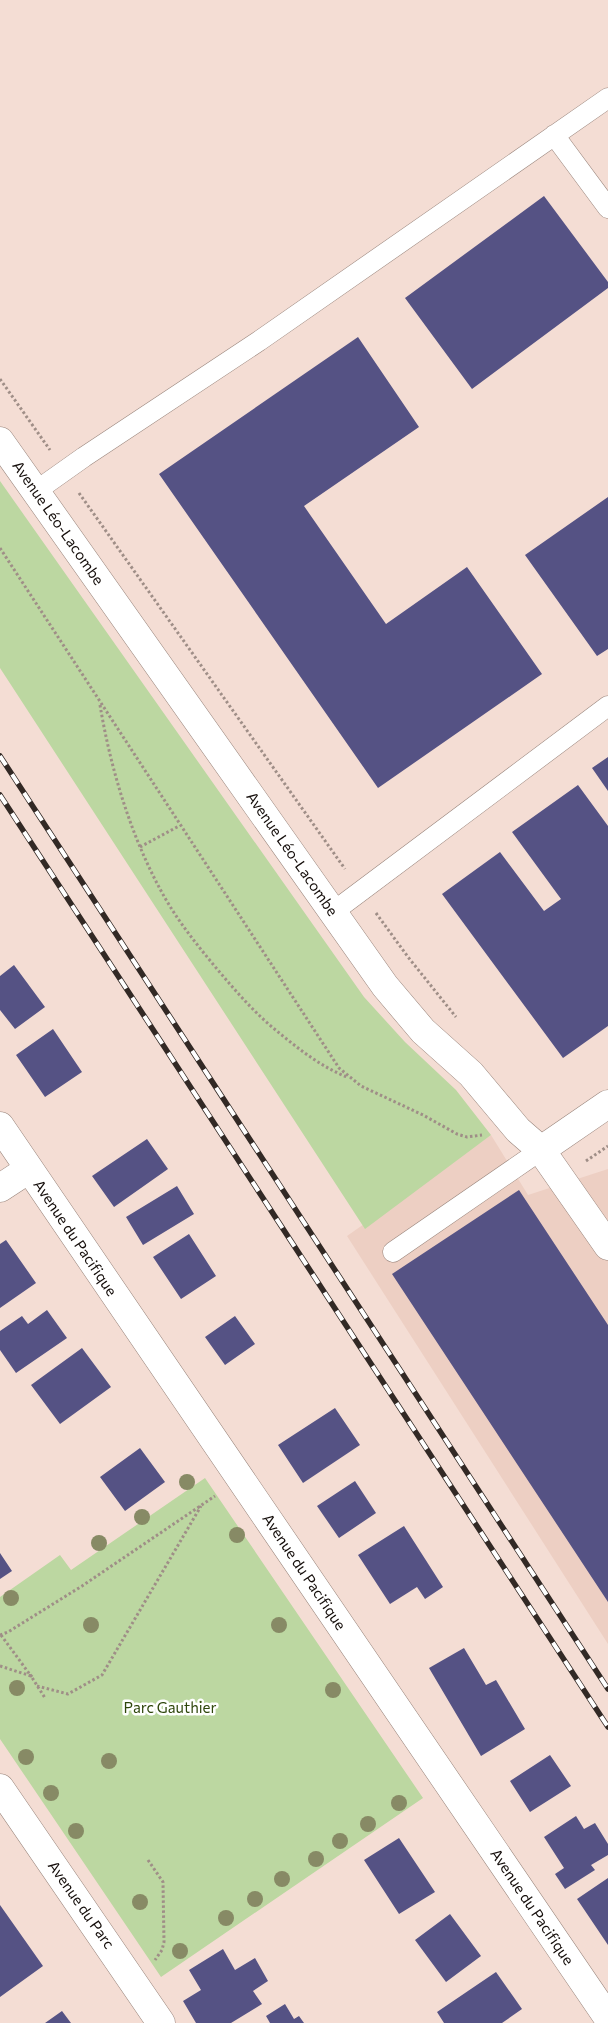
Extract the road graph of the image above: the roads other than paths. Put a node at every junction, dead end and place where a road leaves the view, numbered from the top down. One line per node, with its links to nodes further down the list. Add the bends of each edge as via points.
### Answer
1 (608, 98): 2 (lane)
2 (554, 136): 3 (lane); 5 (lane)
3 (608, 208)
4 (0, 441): 5 (street, Avenue Léo-Lacombe)
5 (36, 491): 7 (street, Avenue Léo-Lacombe)
6 (608, 706): 7 (lane)
7 (333, 912): 10 (street, Avenue Léo-Lacombe, via 412,1020 471,1074 518,1130)
8 (608, 1104): 10 (street)
9 (0, 1126): 11 (street, Avenue du Pacifique)
10 (541, 1150): 13 (street, Avenue Léo-Lacombe); 14 (lane)
11 (28, 1169): 12 (street); 16 (street, Avenue du Pacifique)
12 (0, 1188)
13 (608, 1246)
14 (393, 1252)
15 (0, 1788): 17 (street, Avenue du Parc)
16 (608, 2018)
17 (161, 2023)

